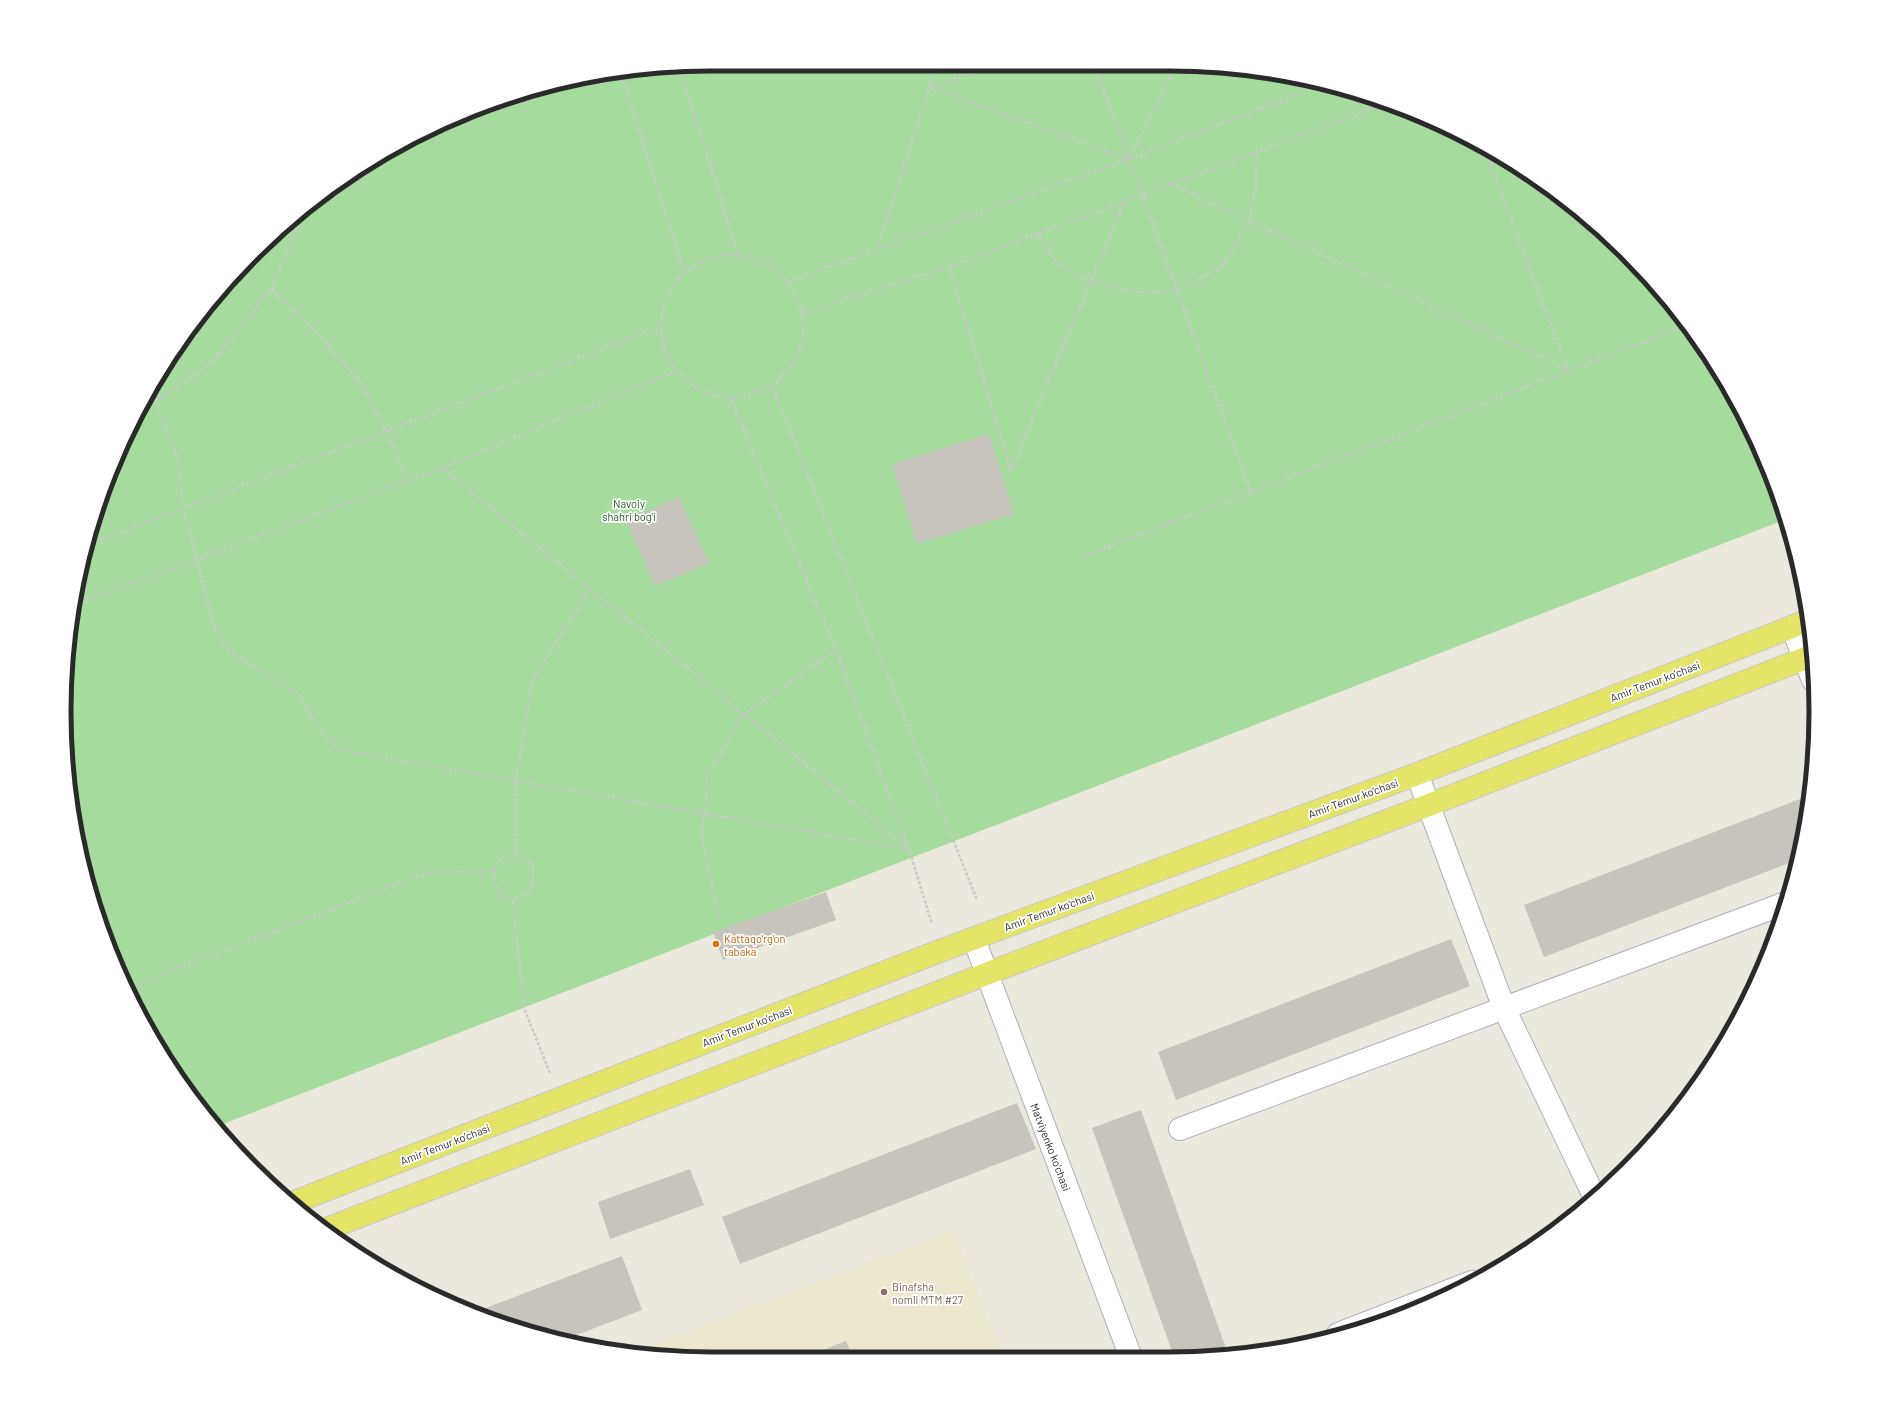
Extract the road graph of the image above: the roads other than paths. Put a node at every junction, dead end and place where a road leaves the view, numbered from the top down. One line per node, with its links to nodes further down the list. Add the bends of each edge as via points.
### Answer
1 (1799, 624): 2 (street); 4 (main road, Amir Temur ko‘chasi)
2 (1806, 651)
3 (1807, 658): 5 (main road)
4 (1417, 774): 5 (street); 7 (main road, Amir Temur ko‘chasi)
5 (1429, 805): 8 (main road); 9 (street)
6 (1778, 906): 9 (street)
7 (974, 939): 8 (street, Matviyenko ko'chasi); 12 (main road, Amir Temur ko‘chasi)
8 (986, 974): 13 (main road); 14 (street, Matviyenko ko'chasi)
9 (1504, 1008): 10 (street); 11 (street)
10 (1180, 1129)
11 (1592, 1192)
12 (298, 1201)
13 (332, 1227)
14 (1129, 1352)

